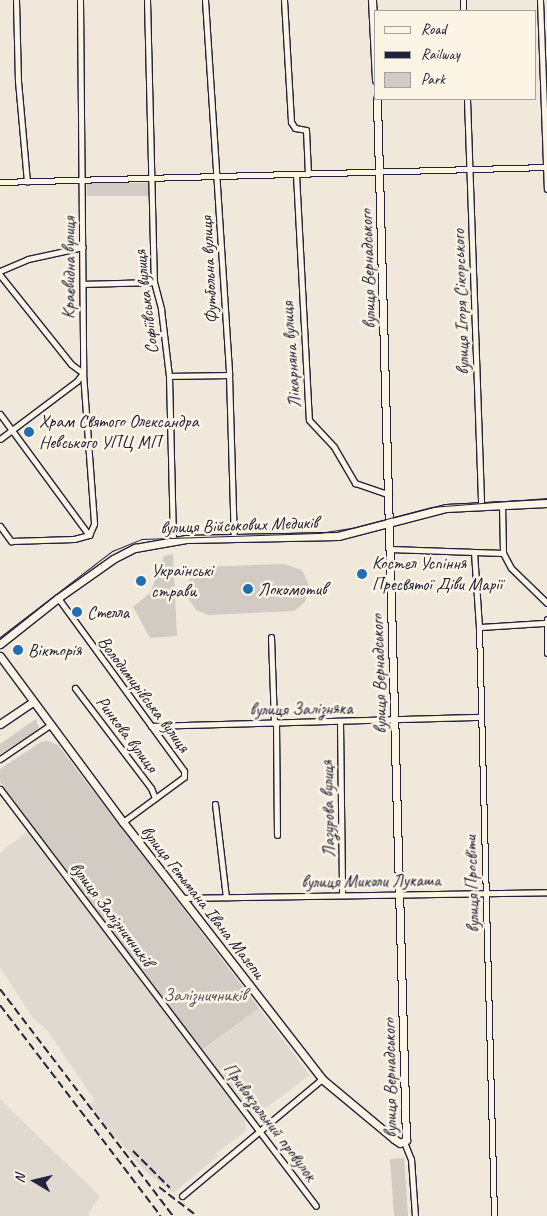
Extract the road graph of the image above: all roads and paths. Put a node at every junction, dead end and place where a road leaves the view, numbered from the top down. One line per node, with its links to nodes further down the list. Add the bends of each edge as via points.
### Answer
1 (16, 0): 20 (street, via 18,81)
2 (80, 0): 18 (street, Краєвидна вулиця)
3 (147, 0): 17 (street, Софіївська вулиця)
4 (205, 0): 16 (street, Футбольна вулиця)
5 (284, 0): 15 (street, via 291,122 295,128 306,130)
6 (372, 0): 8 (street)
7 (540, 0): 11 (street)
8 (374, 40)
9 (377, 100): 13 (street, вулиця Вернадського)
10 (467, 100): 12 (street, вулиця Ігоря Сікорського)
11 (547, 167): 12 (street); 21 (street)
12 (470, 171): 13 (street); 36 (street, вулиця Ігоря Сікорського)
13 (380, 173): 15 (street); 33 (street, вулиця Вернадського)
14 (296, 174): 15 (street); 16 (street); 33 (street, Лікарняна вулиця, via 309,420 334,447 355,483)
15 (308, 174)
16 (218, 176): 17 (street); 28 (street, Футбольна вулиця)
17 (152, 179): 18 (street); 25 (street, Софіївська вулиця)
18 (83, 180): 20 (street); 22 (street, Краєвидна вулиця)
19 (0, 182): 20 (street)
20 (27, 182)
21 (547, 189)
22 (83, 247): 23 (street, via 28,259); 26 (street, Краєвидна вулиця)
23 (0, 271)
24 (0, 275): 27 (street, via 71,364)
25 (154, 282): 26 (street); 29 (street, Софіївська вулиця, via 161,309)
26 (83, 284): 27 (street, Краєвидна вулиця)
27 (83, 373): 31 (street); 39 (street, Краєвидна вулиця, via 94,524)
28 (229, 374): 29 (street); 40 (street, Футбольна вулиця)
29 (169, 376): 41 (street, Софіївська вулиця)
30 (0, 414): 31 (street)
31 (12, 430): 32 (street); 39 (street)
32 (0, 439)
33 (389, 495): 37 (street, вулиця Вернадського)
34 (547, 502): 35 (street, вулиця Військових Медиків)
35 (502, 504): 36 (street, вулиця Військових Медиків); 44 (street)
36 (481, 505): 37 (street, вулиця Військових Медиків, via 446,508)
37 (389, 524): 40 (street, вулиця Військових Медиків, via 338,536); 42 (street, вулиця Вернадського)
38 (0, 526): 39 (street, via 11,541 74,539)
39 (89, 535)
40 (234, 539): 41 (street, вулиця Військових Медиків)
41 (173, 540): 45 (street, вулиця Військових Медиків, via 123,553)
42 (390, 549): 43 (street); 56 (street, вулиця Вернадського)
43 (474, 552): 44 (street); 48 (street, вулиця Просвіти)
44 (503, 554): 46 (street, via 511,568)
45 (58, 598): 50 (street, вулиця Військових Медиків); 61 (street, Володимирівська вулиця)
46 (547, 603)
47 (546, 622): 48 (street); 51 (street)
48 (479, 627): 55 (street, вулиця Просвіти)
49 (271, 637): 58 (street)
50 (0, 644)
51 (547, 653)
52 (0, 656): 54 (street, вулиця Гетьмана Івана Мазепи)
53 (75, 688): 64 (street, Ринкова вулиця, via 151,788)
54 (33, 702): 59 (street); 60 (street, вулиця Гетьмана Івана Мазепи)
55 (481, 716): 56 (street, вулиця Залізняка); 69 (street, вулиця Просвіти)
56 (395, 720): 57 (street, вулиця Залізняка); 71 (street, вулиця Вернадського)
57 (340, 722): 58 (street, вулиця Залізняка); 70 (street, Лазурова вулиця)
58 (275, 723): 61 (street, вулиця Залізняка); 67 (street)
59 (0, 724)
60 (50, 725): 62 (street); 66 (street, вулиця Гетьмана Івана Мазепи)
61 (151, 726): 64 (street, Володимирівська вулиця, via 185,774)
62 (0, 759)
63 (0, 789): 74 (street, вулиця Залізничників)
64 (155, 798): 66 (street)
65 (215, 804): 72 (street)
66 (123, 822): 73 (street, вулиця Гетьмана Івана Мазепи)
67 (277, 835)
68 (547, 892): 69 (street, вулиця Миколи Лукаша)
69 (486, 893): 71 (street, вулиця Миколи Лукаша); 81 (street, вулиця Просвіти)
70 (342, 895): 71 (street, вулиця Миколи Лукаша); 72 (street, вулиця Миколи Лукаша)
71 (400, 895): 77 (street, вулиця Вернадського, via 408,1133)
72 (226, 897): 73 (street, вулиця Миколи Лукаша)
73 (181, 898): 75 (street, вулиця Гетьмана Івана Мазепи)
74 (202, 1055): 76 (street, Привокзальний провулок)
75 (322, 1079): 76 (street); 77 (street, вулиця Гетьмана Івана Мазепи, via 394,1139)
76 (259, 1129): 78 (street); 79 (street, Привокзальний провулок)
77 (404, 1142): 80 (street, вулиця Вернадського, via 411,1159)
78 (182, 1196)
79 (316, 1206)
80 (415, 1216)
81 (494, 1216)

